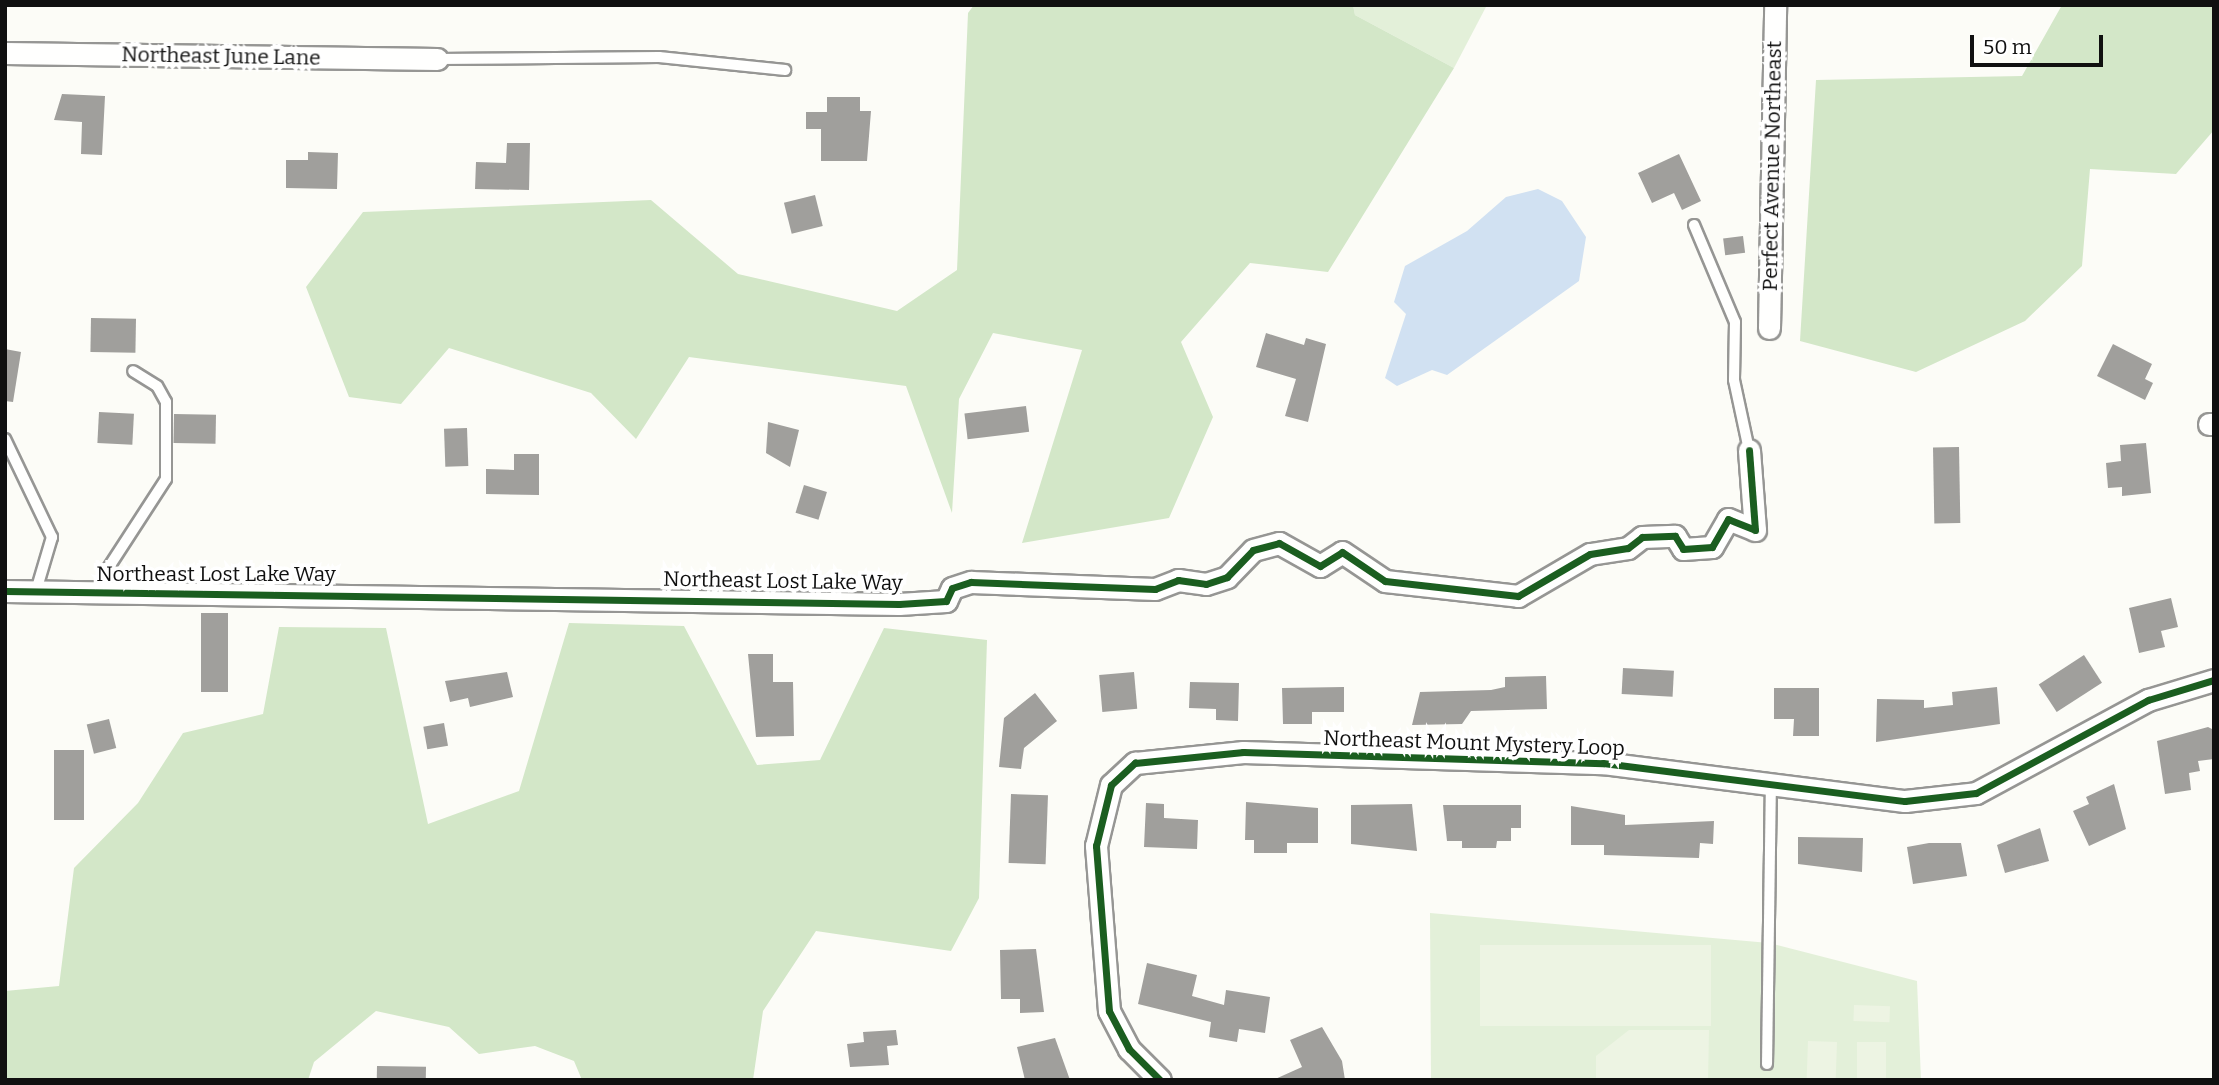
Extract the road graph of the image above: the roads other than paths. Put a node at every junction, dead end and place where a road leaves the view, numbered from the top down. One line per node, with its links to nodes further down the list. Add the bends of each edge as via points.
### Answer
1 (1774, 5): 6 (street, Perfect Avenue Northeast)
2 (5, 54): 3 (street, Northeast June Lane)
3 (438, 59): 4 (lane, via 659,57)
4 (785, 70)
5 (1694, 226): 9 (lane, via 1735,322 1734,380)
6 (1769, 328)
7 (133, 371): 12 (lane, via 157,386 166,402 166,479 105,573)
8 (5, 439): 11 (lane, via 52,537)
9 (1749, 450): 12 (street, Northeast Lost Lake Way, via 1755,530 1728,519 1712,547 1683,549 1675,536 1642,537 1618,551 1590,554 1518,596 1385,581 1342,552 1320,566 1279,543 1254,550 1227,577 1206,584 1178,580 1155,589 971,582 952,588 946,601 899,604)
10 (5, 591): 11 (street, Northeast Lost Lake Way)
11 (36, 591): 12 (street, Northeast Lost Lake Way)
12 (102, 591)
13 (2214, 680): 14 (street, Northeast Mount Mystery Loop, via 2148,700 1976,793 1905,801)
14 (1771, 782): 15 (lane); 16 (street, Northeast Mount Mystery Loop, via 1603,763 1354,755 1243,752 1135,762 1111,785 1096,846 1109,1012 1129,1049)
15 (1767, 1064)
16 (1160, 1080)

